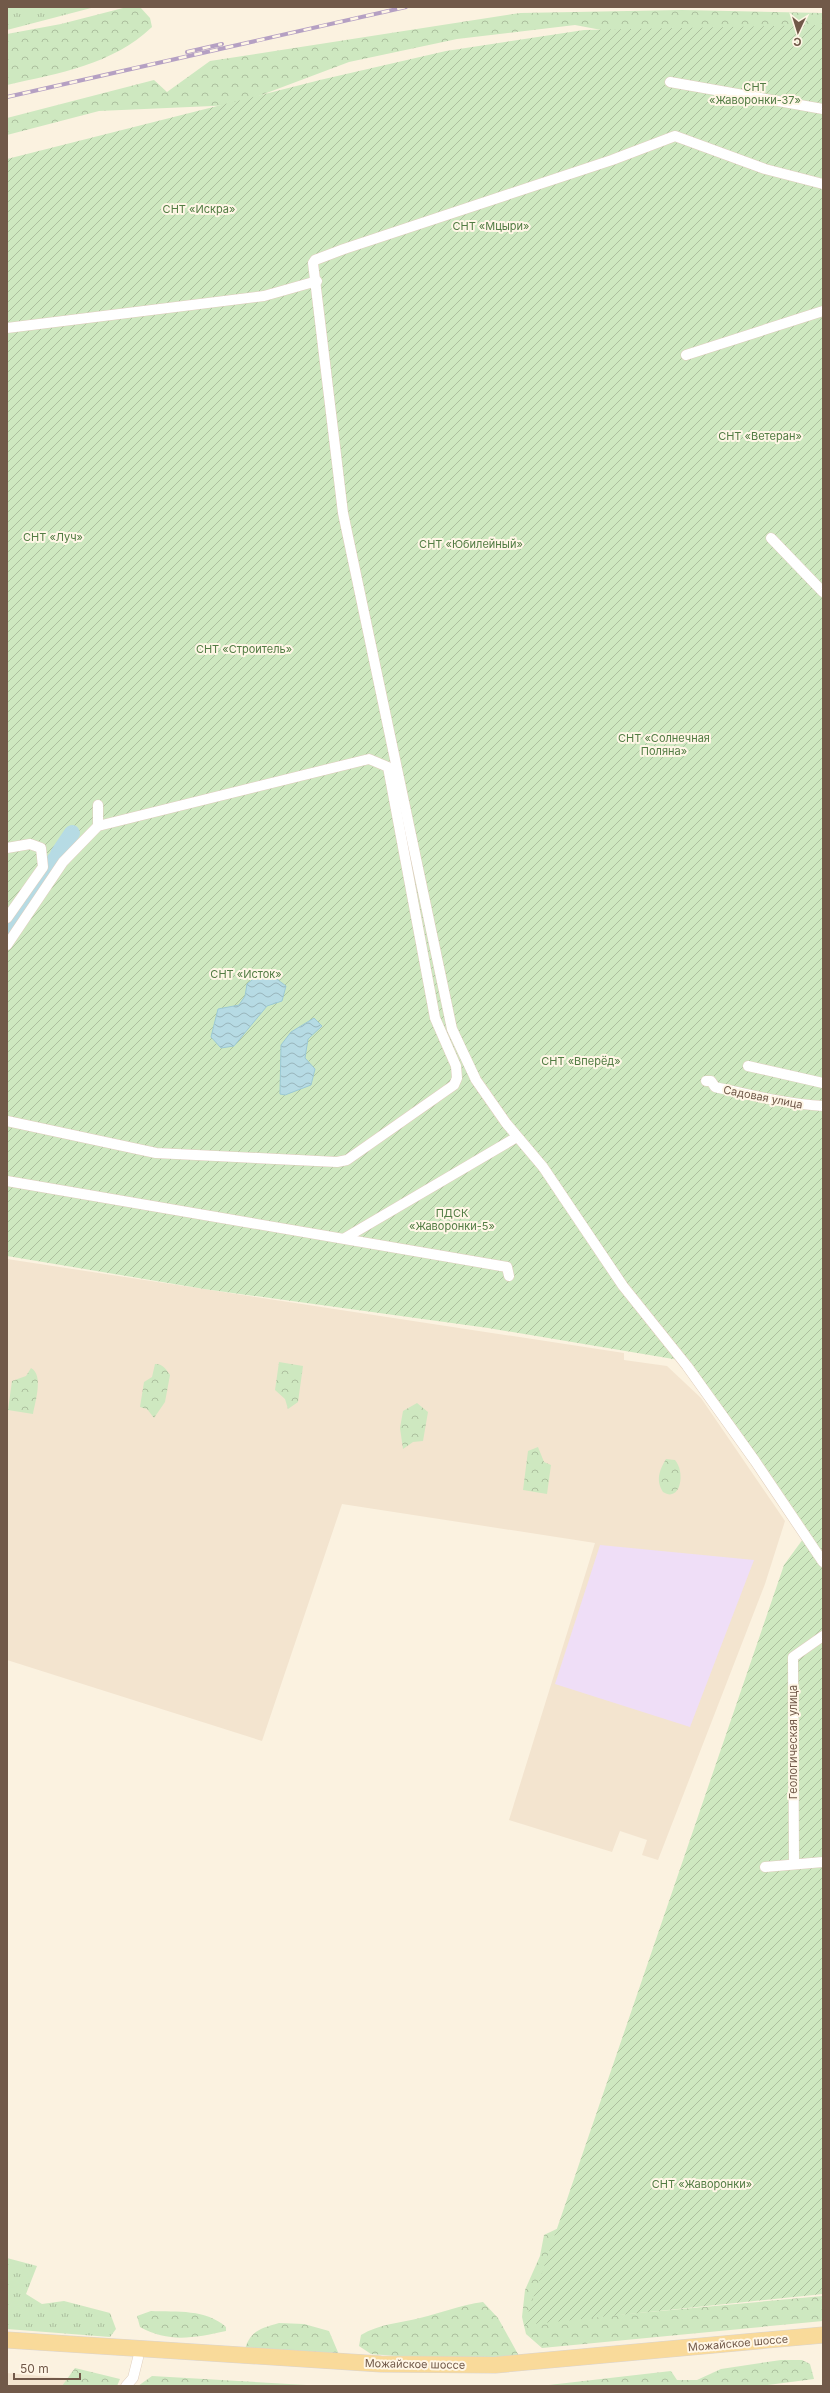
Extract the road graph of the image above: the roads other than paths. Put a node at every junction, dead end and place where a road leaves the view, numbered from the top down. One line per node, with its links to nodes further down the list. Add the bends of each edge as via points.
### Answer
1 (670, 82): 2 (street)
2 (823, 109)
3 (823, 184): 4 (street, via 765,169 676,136 315,260)
4 (317, 282): 6 (street, via 264,296); 20 (street, via 343,513 450,1022 458,1046 476,1080)
5 (823, 311): 7 (street)
6 (7, 328)
7 (686, 355)
8 (771, 538): 9 (street)
9 (823, 592)
10 (98, 805): 11 (street)
11 (98, 826): 14 (street, via 63,862); 19 (street, via 353,762 369,759 388,766 435,1018 456,1066 457,1078 454,1084 353,1156 337,1162 156,1153)
12 (7, 848): 13 (street, via 30,844 41,848 43,867)
13 (7, 918)
14 (7, 945)
15 (748, 1066): 17 (street)
16 (706, 1081): 18 (street, Садовая улица, via 711,1081 715,1087 765,1098 801,1105)
17 (823, 1083)
18 (823, 1106)
19 (7, 1121)
20 (517, 1137): 22 (street); 24 (street, via 543,1167 623,1286 687,1366)
21 (7, 1181): 22 (street)
22 (345, 1238): 23 (street, via 507,1267)
23 (509, 1276)
24 (823, 1562)
25 (823, 1636): 27 (street, Геологическая улица, via 793,1656)
26 (823, 1862): 27 (street)
27 (794, 1864): 28 (street)
28 (765, 1867)
29 (823, 2335): 30 (main road, Можайское шоссе, via 458,2366 381,2364)
30 (7, 2340)
31 (823, 2345): 33 (main road, Можайское шоссе, via 498,2374 459,2375 381,2374)
32 (7, 2349): 33 (main road, Можайское шоссе)
33 (138, 2358): 34 (street, via 133,2378)
34 (126, 2386)

